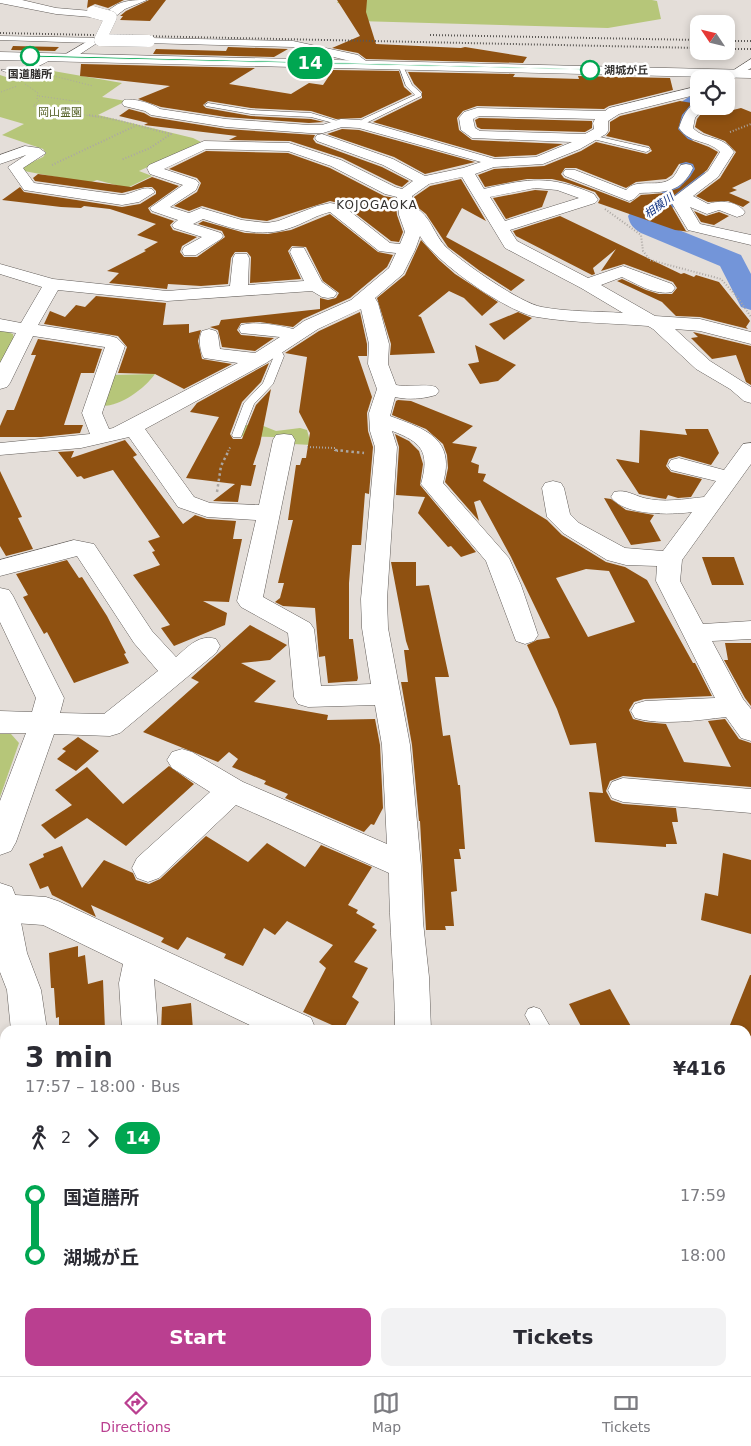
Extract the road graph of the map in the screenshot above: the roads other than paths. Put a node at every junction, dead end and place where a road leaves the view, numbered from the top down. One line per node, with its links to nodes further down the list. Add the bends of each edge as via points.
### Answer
1 (2, 0): 3 (main road)
2 (142, 0): 3 (main road, via 104,15)
3 (27, 5): 6 (main road, bridge, via 111,17 100,40)
4 (0, 38): 5 (lane)
5 (93, 41): 6 (lane); 9 (main road)
6 (206, 42): 11 (main road, via 293,44 354,58)
7 (0, 56): 8 (main road)
8 (53, 56): 9 (main road); 13 (lane, via 16,72)
9 (67, 56): 11 (main road)
10 (751, 63): 14 (main road)
11 (364, 64): 12 (main road)
12 (400, 65): 16 (main road); 24 (lane, via 409,86 418,96)
13 (4, 70)
14 (735, 74)
15 (751, 74): 17 (main road)
16 (690, 76)
17 (735, 76)
18 (690, 91): 22 (main road)
19 (129, 103): 24 (main road, via 156,112 226,123 309,129)
20 (208, 106): 24 (lane, via 311,115)
21 (308, 112): 24 (lane)
22 (607, 115): 26 (main road, via 600,123 601,131); 26 (main road, via 477,112 466,118 468,130 477,134)
23 (691, 115): 36 (main road, via 686,128 688,132 693,136 717,138 727,152 717,170)
24 (351, 123): 30 (main road, via 428,142)
25 (316, 135): 33 (main road, via 388,162)
26 (591, 138): 27 (lane); 29 (main road)
27 (646, 150)
28 (0, 160): 34 (main road, via 23,151 39,153 15,167 29,187 122,200)
29 (538, 161): 30 (main road); 31 (main road, via 629,196 639,188 671,186 680,180)
30 (492, 163): 32 (main road)
31 (686, 168)
32 (466, 172): 33 (main road); 35 (main road)
33 (424, 181): 37 (main road)
34 (147, 192)
35 (480, 195): 40 (main road); 40 (main road, via 531,183 548,183 568,188 590,200)
36 (682, 197): 38 (main road, via 707,209 720,205); 41 (main road, via 678,200 694,227)
37 (405, 202): 39 (main road, via 336,163 289,147 204,145 154,168 191,183 191,187 158,208); 42 (main road, via 413,232); 54 (main road, via 416,213 431,241 448,257 517,304 551,315)
38 (737, 212)
39 (191, 218): 42 (main road, via 202,212 250,228 264,228 290,223 328,206 336,208 385,247); 43 (main road, via 180,225 215,236)
40 (502, 227): 48 (main road, via 511,244)
41 (751, 240)
42 (407, 250): 52 (main road, via 397,270)
43 (190, 252)
44 (298, 252): 49 (main road)
45 (241, 258): 51 (main road)
46 (0, 269): 47 (main road)
47 (52, 284): 51 (main road, via 167,296); 57 (main road)
48 (587, 284): 50 (main road, via 623,271); 54 (main road)
49 (315, 285): 51 (main road); 52 (main road, via 337,299)
50 (666, 288)
51 (239, 290)
52 (361, 301): 60 (main road); 65 (main road, via 368,303 379,344 378,364)
53 (699, 306): 56 (main road)
54 (650, 321): 56 (main road); 67 (main road, via 660,325 703,366)
55 (0, 325): 57 (main road)
56 (710, 327): 61 (main road)
57 (27, 329): 64 (main road); 71 (main road, via 110,342 115,346 92,413)
58 (248, 329): 60 (main road)
59 (209, 335): 63 (main road, via 211,354)
60 (296, 335): 62 (main road)
61 (751, 338)
62 (276, 348): 63 (main road); 70 (lane, via 279,356 268,384 249,404)
63 (259, 359): 69 (main road)
64 (0, 384)
65 (387, 389): 66 (main road, via 404,393); 68 (main road, via 379,413)
66 (429, 391)
67 (751, 397)
68 (380, 420): 86 (main road, via 422,436 432,446 436,461 432,484 496,558 509,585); 89 (main road, via 386,447 374,599 375,628)
69 (134, 426): 71 (main road); 80 (main road, via 186,502 207,510)
70 (237, 435)
71 (102, 437): 73 (main road, via 81,442)
72 (279, 447): 80 (main road, via 273,499)
73 (0, 449)
74 (751, 449): 76 (main road)
75 (679, 465): 76 (main road)
76 (730, 478): 79 (main road)
77 (553, 488): 81 (main road, via 559,517 571,528 616,554)
78 (622, 496): 79 (main road, via 640,505 678,508)
79 (712, 503): 81 (main road)
80 (268, 513): 89 (main road, via 250,601 301,629 308,697)
81 (670, 559): 85 (main road, via 668,581)
82 (0, 568): 88 (main road, via 74,548 86,549 143,637)
83 (0, 596): 93 (main road, via 50,698)
84 (751, 630): 85 (main road)
85 (696, 633): 90 (main road)
86 (525, 635)
87 (208, 646): 88 (main road)
88 (175, 672): 93 (main road, via 110,725)
89 (387, 694): 100 (main road, via 396,745)
90 (733, 706): 91 (main road); 94 (main road)
91 (645, 711)
92 (0, 722): 93 (main road)
93 (43, 725): 99 (main road)
94 (751, 730)
95 (182, 760): 96 (main road)
96 (232, 790): 100 (main road); 101 (main road)
97 (623, 790): 98 (main road)
98 (751, 801)
99 (0, 842)
100 (405, 866): 107 (main road)
101 (148, 868)
102 (1, 902): 103 (main road, via 46,911); 104 (main road, via 10,952 24,990)
103 (142, 956): 105 (main road, via 136,983); 106 (main road)
104 (28, 1025)
105 (140, 1025)
106 (287, 1025)
107 (413, 1025)

